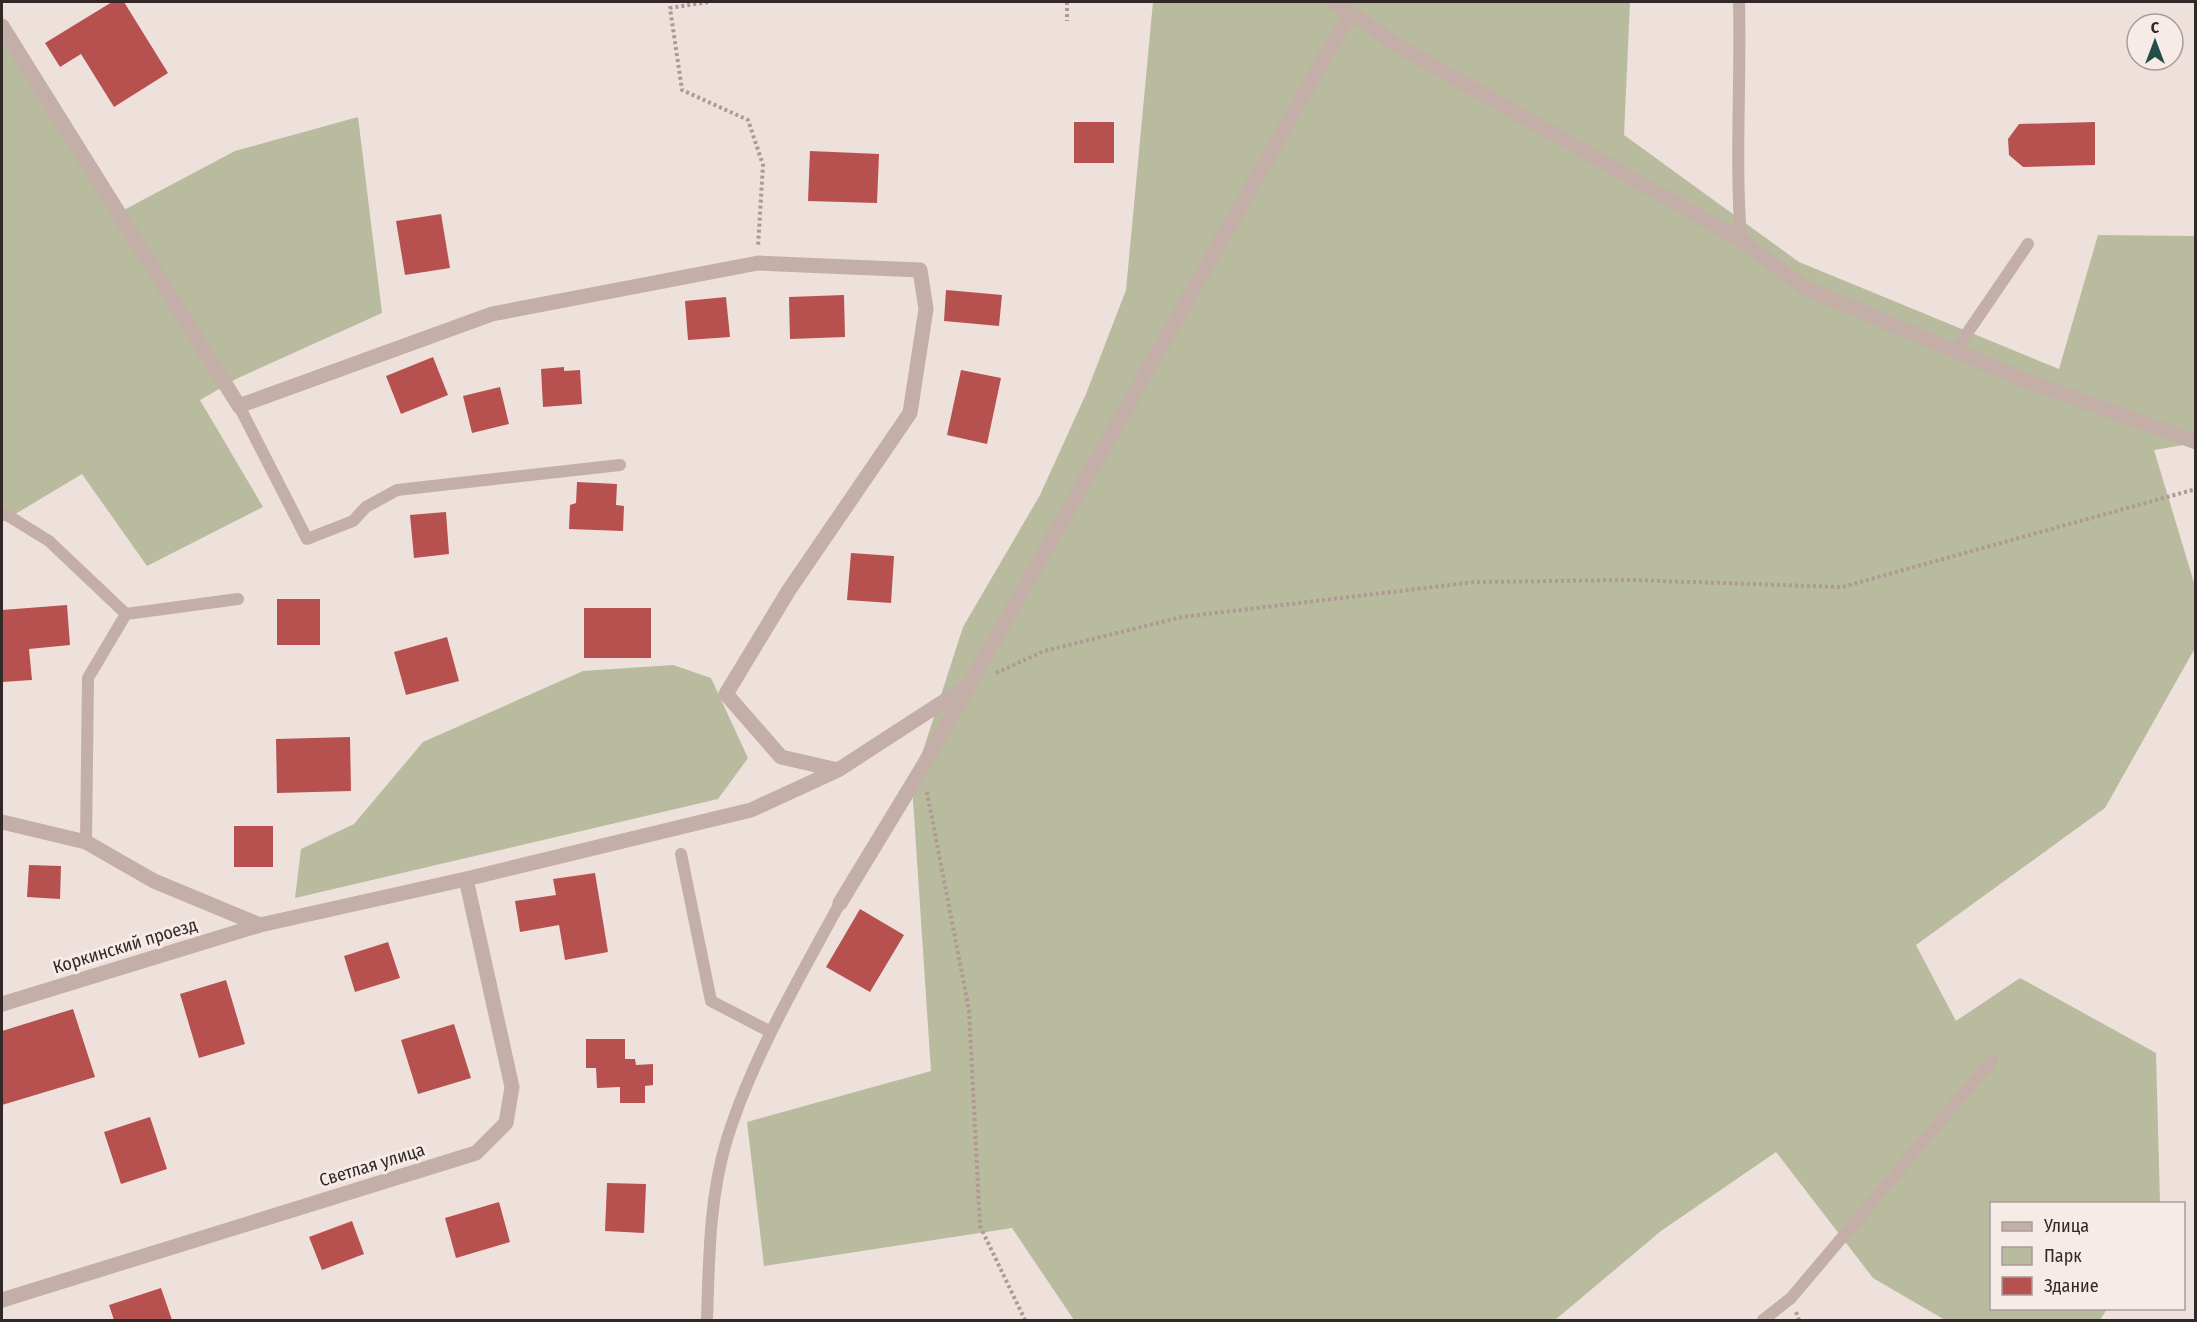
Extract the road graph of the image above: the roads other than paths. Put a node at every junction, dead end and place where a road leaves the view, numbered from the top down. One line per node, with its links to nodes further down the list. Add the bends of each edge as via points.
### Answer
1 (1335, 2): 3 (street)
2 (1739, 2): 5 (lane, via 1737,190)
3 (1350, 12): 5 (street, via 1400,47); 14 (street)
4 (2, 26): 8 (street)
5 (1741, 240): 7 (street, via 1805,288)
6 (2028, 244): 7 (lane)
7 (1954, 351): 9 (street)
8 (239, 406): 10 (lane, via 307,539 353,521 366,507 397,490); 15 (street, via 492,314 758,263 920,270 926,309 910,413 789,590 726,694 781,757)
9 (2196, 442)
10 (620, 465)
11 (2, 512): 13 (lane, via 49,542)
12 (238, 599): 13 (lane)
13 (126, 614): 17 (lane, via 88,678)
14 (966, 687): 15 (street, Коркинский проезд); 20 (street)
15 (838, 770): 19 (street, Коркинский проезд, via 751,810)
16 (2, 822): 17 (street)
17 (86, 842): 21 (street, via 154,881)
18 (681, 854): 23 (lane, via 711,1001)
19 (466, 879): 21 (street, Коркинский проезд); 25 (street, Светлая улица, via 512,1087 506,1123 476,1153)
20 (840, 903): 23 (lane)
21 (260, 925): 22 (street, Коркинский проезд)
22 (2, 1004)
23 (771, 1032): 26 (lane, via 727,1139 711,1218)
24 (1992, 1060): 27 (lane, via 1791,1298)
25 (2, 1300)
26 (707, 1320)
27 (1763, 1320)

